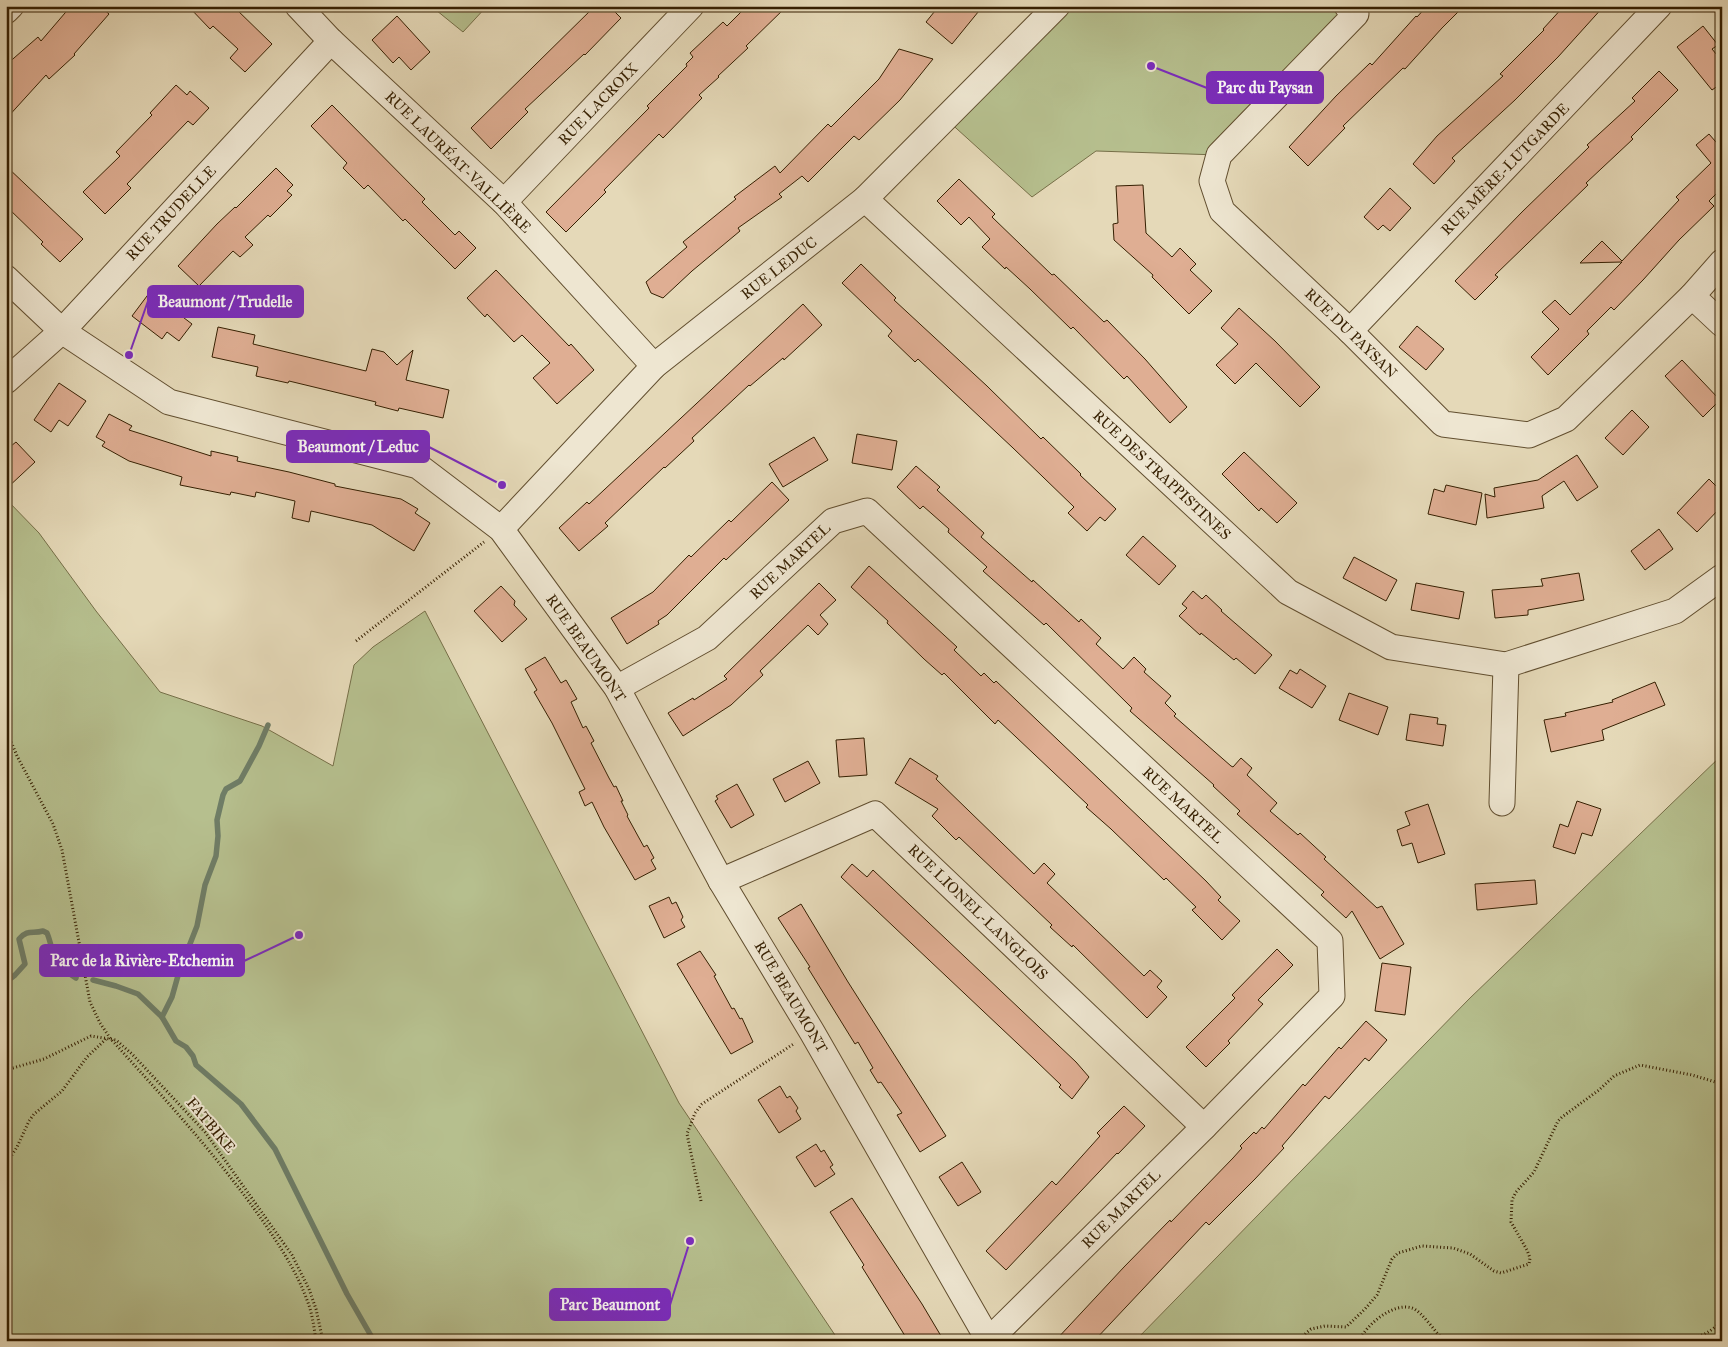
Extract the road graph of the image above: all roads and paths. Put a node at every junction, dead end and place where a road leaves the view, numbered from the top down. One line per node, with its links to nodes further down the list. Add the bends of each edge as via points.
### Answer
1 (11, 6): 7 (street)
2 (298, 6): 8 (street, RUE LAURÉAT-VALLIÈRE)
3 (691, 6): 10 (street, RUE LACROIX)
4 (1057, 6): 9 (street, RUE LEDUC)
5 (1659, 6): 16 (street, RUE MÈRE-LUTGARDE)
6 (1355, 9): 16 (street, RUE DU PAYSAN, via 1219,154 1212,181 1222,212)
7 (6, 11)
8 (330, 41): 10 (street, RUE LAURÉAT-VALLIÈRE); 15 (street, RUE TRUDELLE)
9 (865, 199): 17 (street, RUE LEDUC); 22 (street, RUE DES TRAPPISTINES, via 1288,592 1391,647)
10 (504, 202): 17 (street, RUE LAURÉAT-VALLIÈRE)
11 (1722, 262): 13 (street, RUE DU PAYSAN)
12 (6, 278): 15 (street, RUE BEAUMONT)
13 (1692, 296): 14 (street); 16 (street, RUE DU PAYSAN, via 1566,419 1530,435 1443,424)
14 (1722, 324)
15 (62, 331): 18 (street, RUE TRUDELLE); 19 (street, RUE BEAUMONT, via 169,402 418,466)
16 (1350, 332)
17 (654, 366): 19 (street, RUE LEDUC)
18 (6, 381)
19 (501, 528): 21 (path); 23 (street, RUE BEAUMONT)
20 (1722, 577): 22 (street, RUE DES TRAPPISTINES, via 1675,611)
21 (356, 641)
22 (1506, 665): 25 (street)
23 (618, 688): 26 (street, RUE BEAUMONT); 31 (street, RUE MARTEL, via 707,638 833,521 867,511 1330,941 1332,996)
24 (6, 729): 28 (path, via 53,824 62,850 90,1002)
25 (1502, 803)
26 (720, 881): 27 (street, RUE BEAUMONT); 31 (street, RUE LIONEL-LANGLOIS, via 875,814)
27 (812, 1032): 33 (path, via 702,1104 695,1113 687,1134); 35 (street, RUE BEAUMONT)
28 (109, 1038): 29 (path, via 91,1036 44,1059); 32 (path, via 87,1057 62,1091 34,1114); 36 (path, via 210,1151 280,1246 308,1302); 37 (path, FATBIKE, via 132,1054 205,1132 242,1183 300,1270 316,1309)
29 (6, 1070)
30 (1722, 1084): 38 (path, via 1692,1074 1640,1064 1614,1076 1562,1116 1534,1172 1512,1200 1512,1222 1527,1250 1529,1264 1501,1273 1454,1248 1422,1246 1398,1253 1392,1259 1376,1295 1346,1327 1311,1329)
31 (1204, 1127): 35 (street, RUE MARTEL)
32 (6, 1164)
33 (701, 1201)
34 (1722, 1321): 41 (path, via 1696,1338)
35 (989, 1340)
36 (316, 1341)
37 (323, 1341)
38 (1296, 1341)
39 (1359, 1341): 40 (path, via 1368,1326 1383,1315 1411,1308)
40 (1445, 1341)
41 (1660, 1341)

